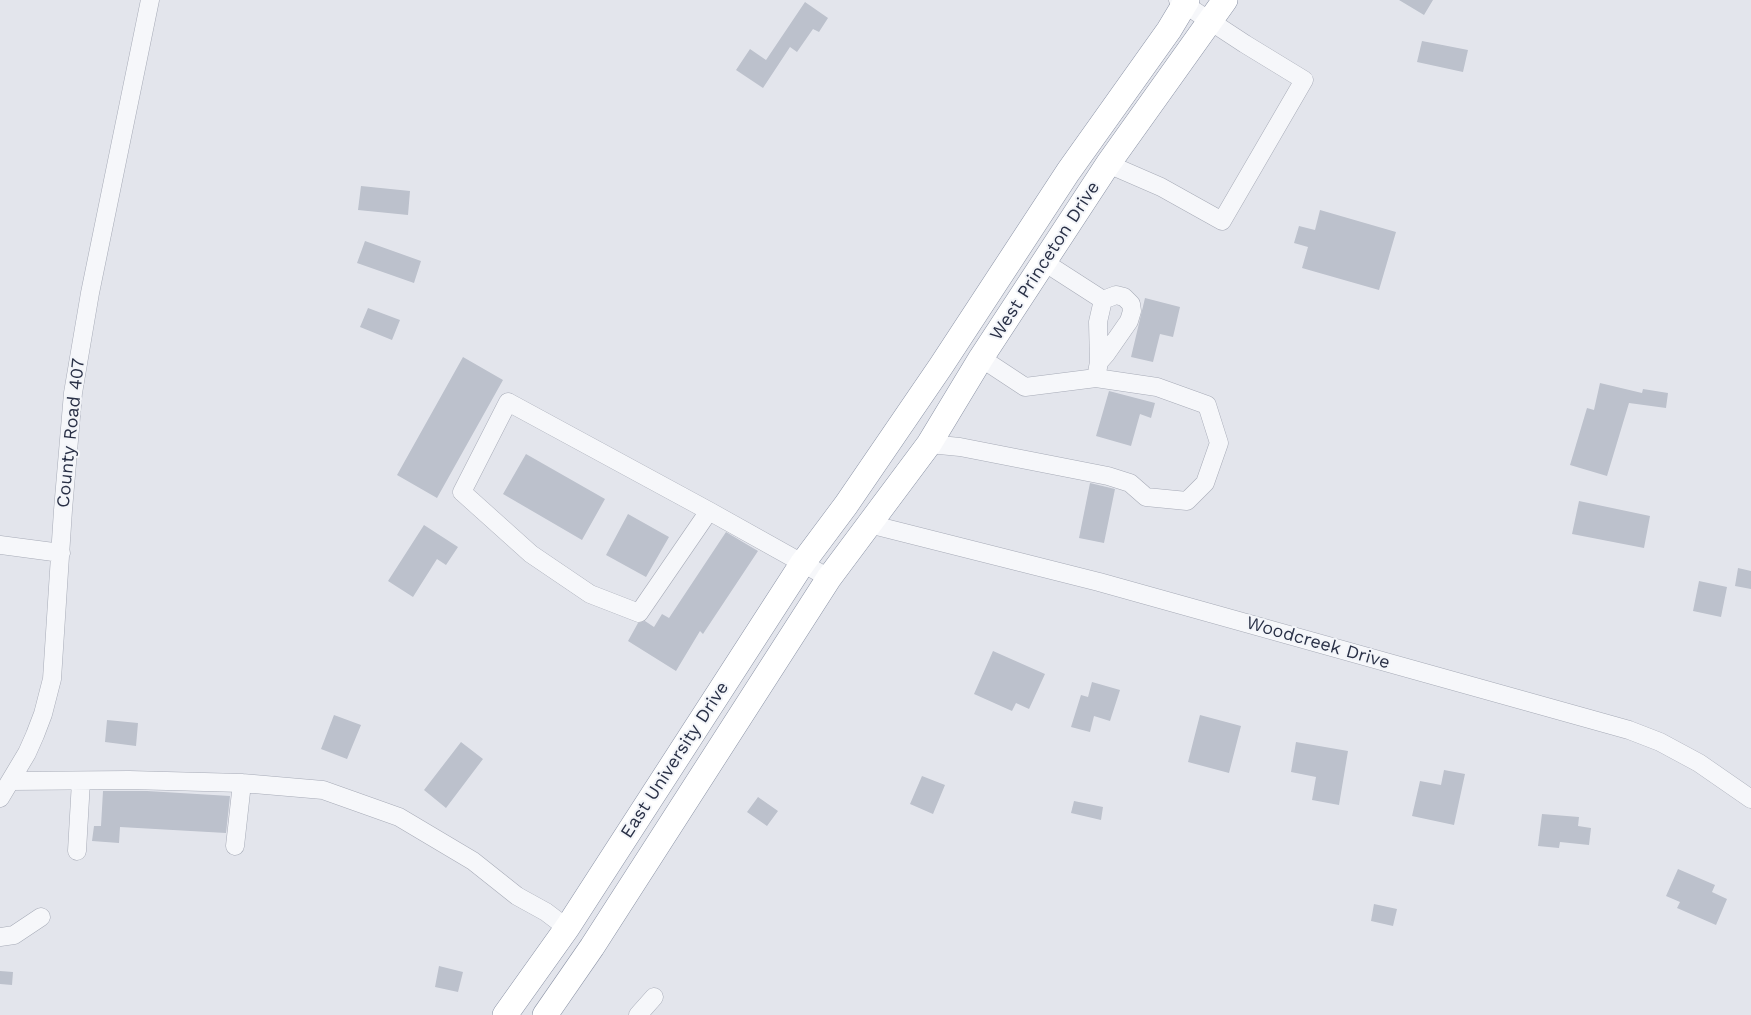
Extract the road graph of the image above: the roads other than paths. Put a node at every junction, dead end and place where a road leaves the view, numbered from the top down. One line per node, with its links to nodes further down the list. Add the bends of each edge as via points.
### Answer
1 (150, 0): 15 (street, County Road 407, via 77,368 68,442)
2 (1225, 0): 4 (highway, West Princeton Drive)
3 (1183, 1): 4 (street); 11 (highway, West Princeton Drive, via 1169,30 1068,172)
4 (1209, 22): 5 (highway, West Princeton Drive); 5 (street, via 1304,80 1222,221 1161,187)
5 (1108, 164): 6 (highway, West Princeton Drive)
6 (1044, 262): 7 (street); 8 (highway, West Princeton Drive)
7 (1103, 300): 9 (street, via 1098,322); 9 (street, via 1116,295 1124,297 1131,304 1132,311 1129,321)
8 (981, 358): 9 (street, via 1025,387); 10 (highway, West Princeton Drive)
9 (1097, 370): 10 (street, via 1207,405 1219,443 1205,483 1187,502 1146,497 1130,483 1108,476 960,447)
10 (929, 444): 13 (highway, West Princeton Drive)
11 (846, 505): 16 (highway, East University Drive)
12 (709, 511): 12 (street, via 508,402 462,492 531,554 590,594 639,613); 16 (street)
13 (870, 524): 17 (highway, East University Drive); 22 (street, Woodcreek Drive, via 1099,582 1629,730 1699,763)
14 (0, 545): 15 (street)
15 (61, 553): 18 (street, County Road 407, via 52,679 35,736)
16 (802, 564): 17 (street); 26 (highway, East University Drive)
17 (829, 578): 30 (highway, East University Drive)
18 (11, 781): 19 (street); 21 (street, County Road 407)
19 (82, 781): 20 (street); 24 (street)
20 (242, 783): 23 (street); 26 (street, via 323,790 398,817 473,861 517,896)
21 (0, 798)
22 (1751, 799)
23 (235, 846)
24 (77, 851)
25 (41, 917): 27 (street, via 14,935)
26 (567, 928): 29 (highway, East University Drive)
27 (0, 937)
28 (654, 997): 31 (street)
29 (505, 1015)
30 (545, 1015)
31 (638, 1015)

